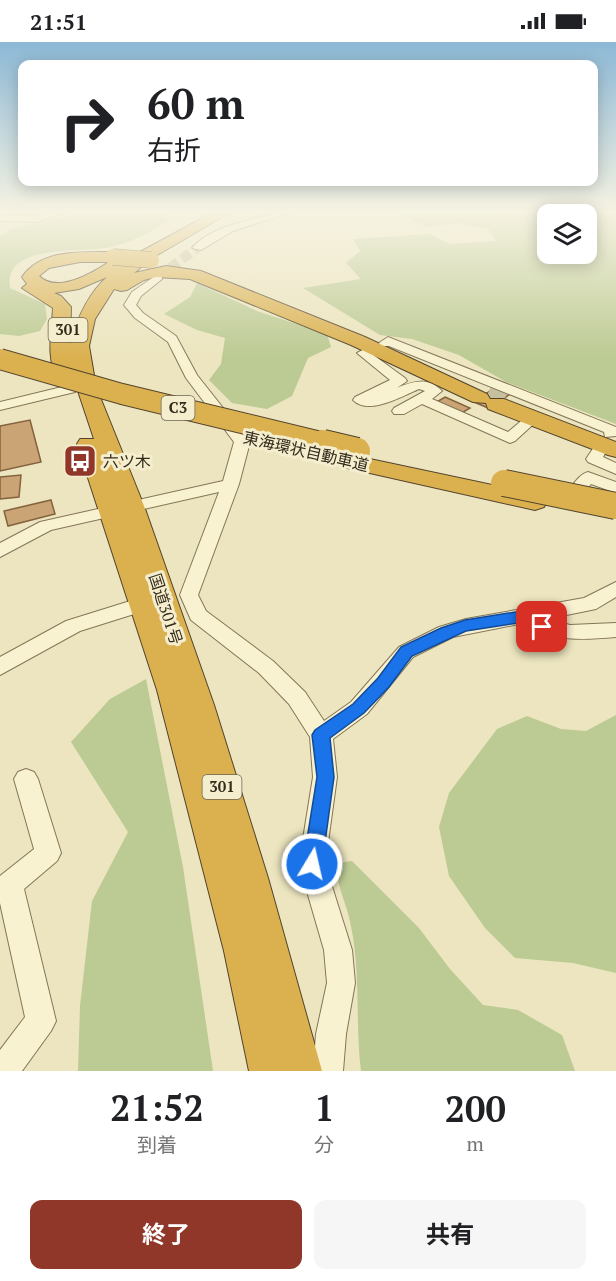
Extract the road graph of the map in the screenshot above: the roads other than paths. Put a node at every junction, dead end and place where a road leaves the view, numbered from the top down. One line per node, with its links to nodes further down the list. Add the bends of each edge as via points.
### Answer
1 (45, 261): 13 (highway, via 21,275 24,284 62,307 60,349)
2 (58, 261): 3 (highway, via 36,269 30,277 49,286 64,286 86,282)
3 (122, 261)
4 (126, 261): 13 (highway, 国道301号 / 301, via 84,299 73,318 66,338)
5 (137, 261): 18 (highway, 国道301号 / 301, via 99,296 86,319 79,346 82,376)
6 (161, 261): 9 (highway, bridge, via 219,279)
7 (202, 261): 9 (highway, via 269,288)
8 (158, 277): 24 (street, via 136,294 130,305 136,315 173,341 196,383 242,442)
9 (364, 343): 14 (highway); 14 (street, via 363,353 400,381 360,400 368,403 420,384); 18 (highway, via 195,276 173,271 148,273 118,289 91,326 84,361)
10 (385, 343): 21 (street, via 613,431)
11 (0, 359): 22 (highway, 東海環状自動車道 / C3, bridge)
12 (0, 370): 22 (highway, 東海環状自動車道 / C3, via 182,421)
13 (68, 382): 17 (street); 27 (highway, 国道301号 / 301, via 103,492)
14 (446, 384): 15 (highway); 16 (street)
15 (493, 398): 20 (highway); 21 (highway)
16 (421, 399): 19 (street); 20 (street, via 510,438)
17 (0, 405)
18 (94, 408): 27 (highway, 国道301号 / 301)
19 (399, 411)
20 (532, 419): 21 (highway)
21 (610, 444): 23 (street, via 594,459)
22 (354, 457): 26 (highway, 東海環状自動車道 / C3)
23 (616, 469)
24 (231, 484): 27 (street); 36 (street, via 189,596 198,615 266,667 297,698)
25 (616, 488): 28 (street, via 588,477 578,489)
26 (510, 490): 28 (highway, 東海環状自動車道 / C3, bridge); 29 (highway, 東海環状自動車道 / C3)
27 (122, 508): 30 (street, via 46,526); 32 (highway, 国道301号 / 301); 40 (highway, 国道301号 / 301, via 201,716)
28 (616, 508)
29 (616, 518)
30 (1, 548)
31 (616, 589): 33 (street, via 589,604)
32 (143, 603): 35 (street, via 52,637); 42 (highway, 国道301号 / 301, via 199,780 245,951)
33 (528, 616): 34 (street, via 542,627 554,630); 36 (street, via 465,626 406,652 359,708)
34 (616, 630)
35 (0, 667)
36 (321, 735): 39 (street, via 326,777 312,864 338,950 341,983)
37 (26, 778): 38 (street, via 48,853)
38 (5, 887): 41 (street, via 41,1021)
39 (332, 1034): 40 (street, via 316,1034); 43 (street)
40 (296, 1056)
41 (3, 1071)
42 (272, 1071)
43 (328, 1071)

